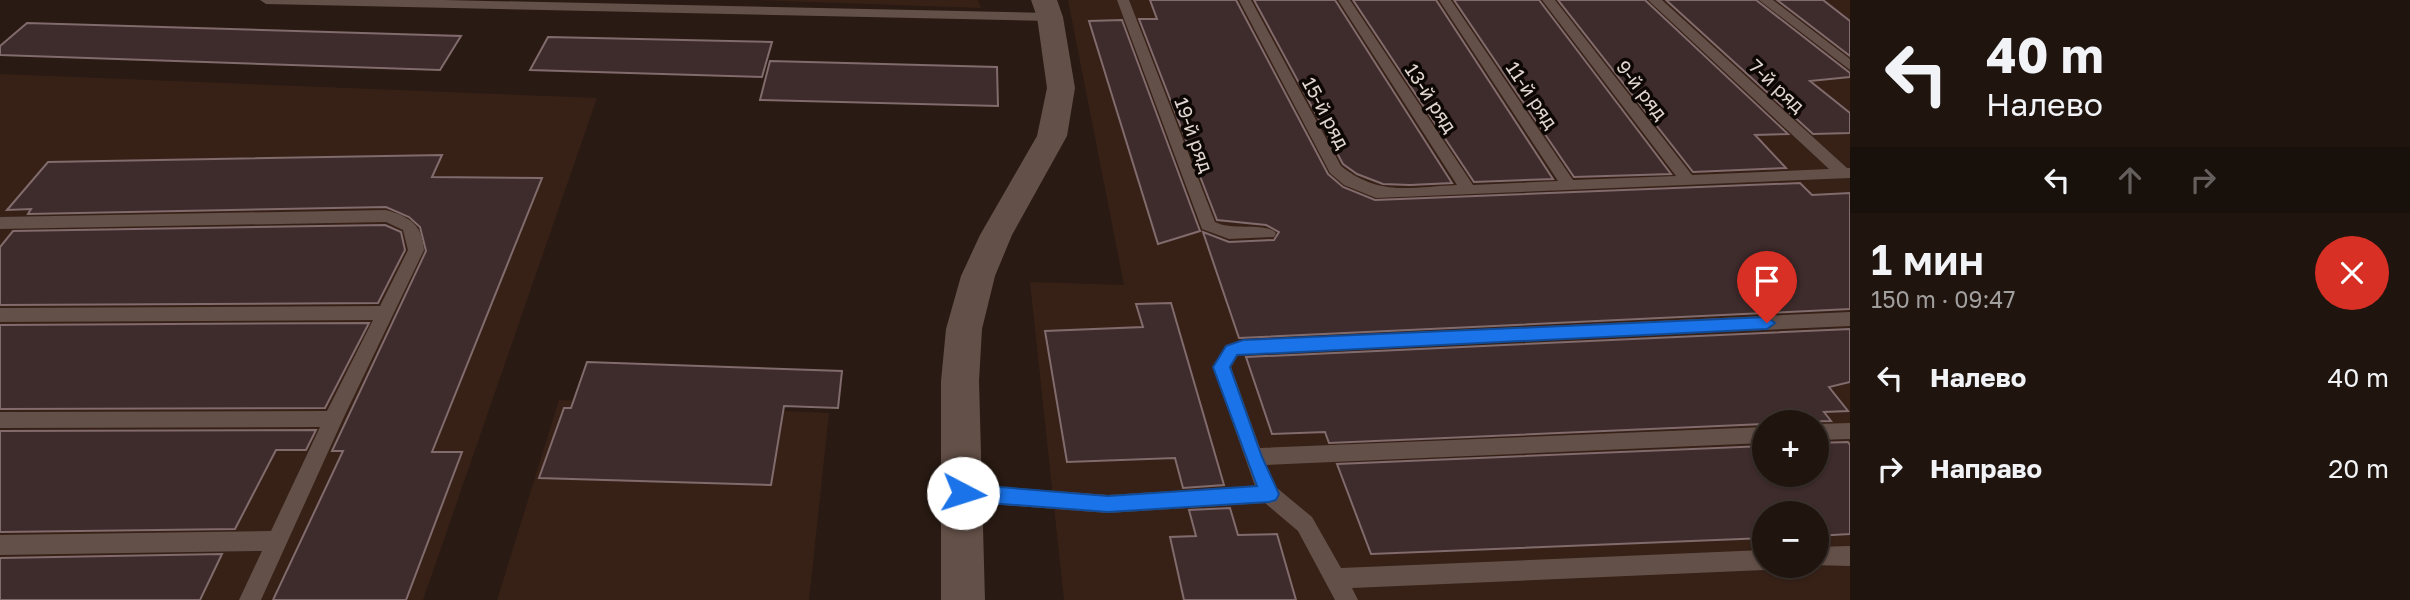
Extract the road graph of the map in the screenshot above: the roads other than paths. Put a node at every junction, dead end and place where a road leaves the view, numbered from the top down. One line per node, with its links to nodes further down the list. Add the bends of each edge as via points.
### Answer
1 (266, 0): 9 (lane)
2 (1123, 0): 16 (lane, 19-й ряд, via 1208,225 1231,233)
3 (1245, 0): 14 (lane, 15-й ряд, via 1335,170 1382,194)
4 (1344, 0): 14 (lane, 13-й ряд)
5 (1445, 0): 13 (lane, 11-й ряд)
6 (1548, 0): 12 (lane, 9-й ряд)
7 (1654, 0): 11 (lane, 7-й ряд)
8 (1765, 0): 10 (lane)
9 (1047, 8): 26 (street, via 1061,88 1052,136 996,235 978,276 964,328 960,381)
10 (1850, 66)
11 (1847, 174): 12 (lane)
12 (1688, 181): 13 (lane)
13 (1569, 186): 14 (lane)
14 (1468, 190)
15 (0, 223): 17 (lane, via 386,216 403,220 415,233 416,250)
16 (1268, 233)
17 (383, 313): 18 (lane); 20 (lane)
18 (0, 315)
19 (1850, 319): 25 (lane, via 1243,347 1232,350 1222,367)
20 (332, 419): 21 (lane); 28 (lane)
21 (0, 420)
22 (1850, 431): 23 (lane)
23 (1829, 432)
24 (1752, 436): 25 (lane)
25 (1253, 457): 27 (lane)
26 (963, 493): 27 (lane, via 1108,504); 35 (street)
27 (1269, 494): 33 (lane, via 1305,524)
28 (277, 541): 29 (lane); 34 (lane)
29 (0, 545)
30 (1850, 556): 31 (lane)
31 (1829, 557)
32 (1752, 561): 33 (lane)
33 (1336, 578): 36 (lane)
34 (250, 600)
35 (963, 600)
36 (1347, 600)

